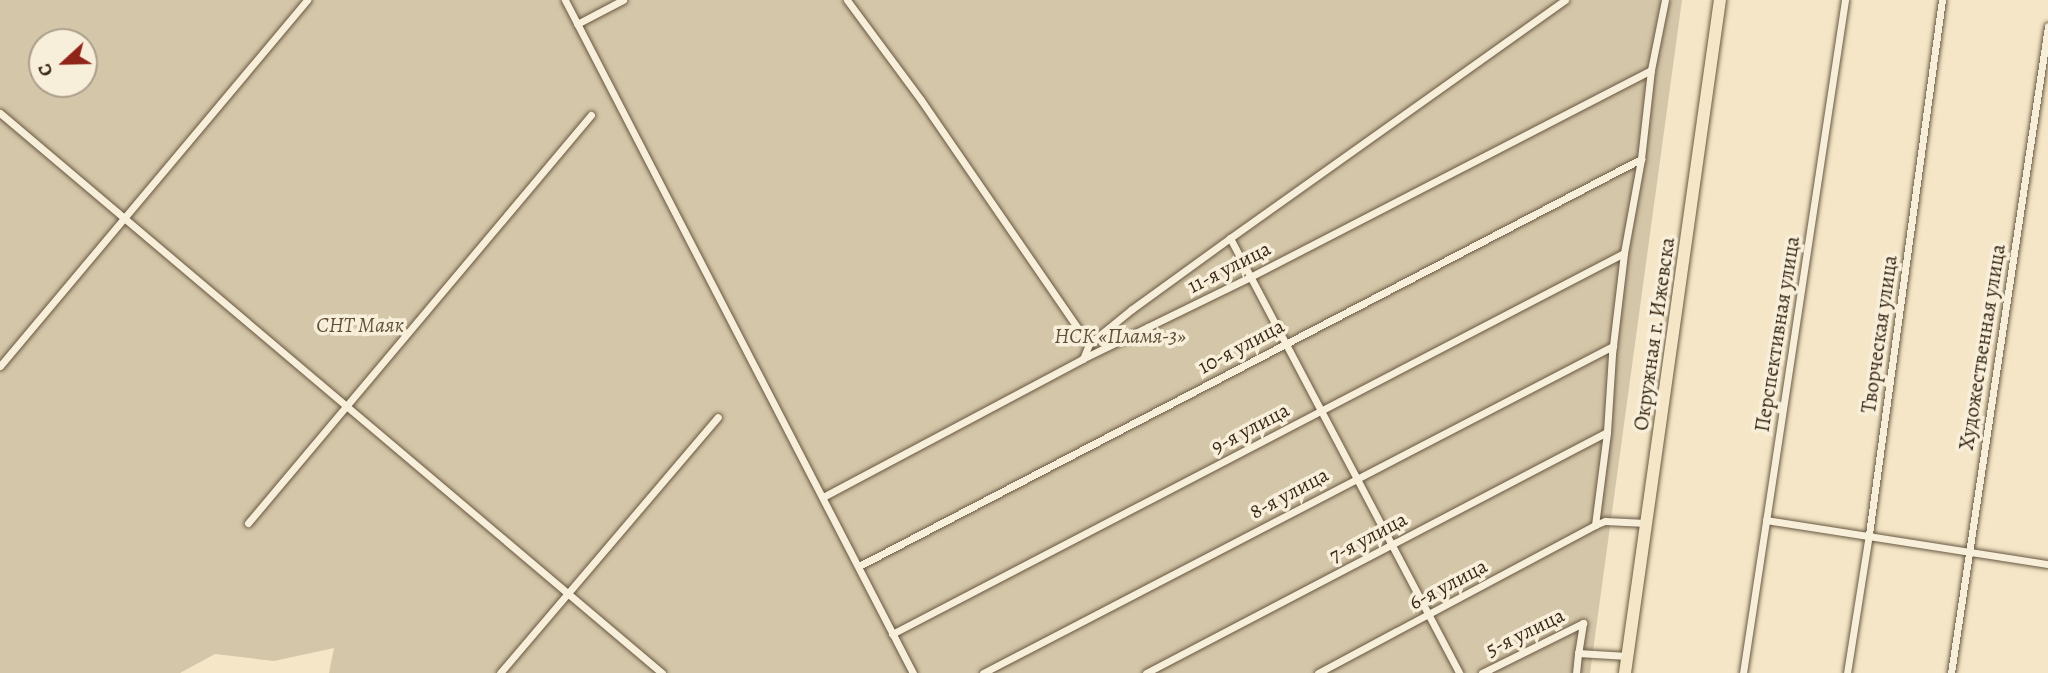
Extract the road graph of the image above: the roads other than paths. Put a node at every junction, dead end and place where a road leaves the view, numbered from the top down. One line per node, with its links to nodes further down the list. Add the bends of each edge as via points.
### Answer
1 (307, 0): 16 (street)
2 (565, 0): 10 (street)
3 (623, 0): 10 (street)
4 (847, 0): 21 (street)
5 (1565, 0): 17 (street)
6 (1665, 0): 12 (street)
7 (1720, 0): 33 (main road, Окружная г. Ижевска)
8 (1845, 0): 31 (street, Перспективная улица)
9 (1942, 0): 35 (street, Творческая улица)
10 (577, 24): 30 (street)
11 (2048, 26): 37 (street, Художественная улица)
12 (1651, 70): 15 (street); 19 (street, 11-я улица)
13 (0, 113): 16 (street)
14 (591, 115): 25 (street)
15 (1641, 159): 18 (street); 20 (street, 10-я улица)
16 (122, 217): 24 (street); 25 (street)
17 (1230, 238): 19 (street); 21 (street)
18 (1624, 253): 22 (street); 26 (street, 9-я улица)
19 (1250, 277): 20 (street); 23 (street, 11-я улица)
20 (1286, 342): 26 (street); 39 (street, 10-я улица)
21 (1089, 344): 23 (street)
22 (1613, 346): 28 (street); 29 (street, 8-я улица)
23 (1082, 359): 30 (street, 11-я улица)
24 (0, 366)
25 (346, 405): 32 (street); 40 (street)
26 (1321, 410): 29 (street); 42 (street, 9-я улица)
27 (718, 417): 40 (street)
28 (1608, 432): 34 (street); 36 (street, 7-я улица)
29 (1356, 477): 36 (street); 48 (street, 8-я улица)
30 (823, 497): 39 (street)
31 (1766, 520): 35 (street); 55 (street, Перспективная улица)
32 (248, 523)
33 (1646, 523): 34 (street, via 1605,521); 44 (main road, Окружная г. Ижевска)
34 (1595, 525): 41 (street, 6-я улица)
35 (1869, 534): 37 (street); 56 (street, Творческая улица)
36 (1391, 545): 41 (street); 49 (street, 7-я улица)
37 (1969, 551): 38 (street); 57 (street, Художественная улица)
38 (2048, 564)
39 (859, 566): 42 (street)
40 (569, 594): 45 (street); 46 (street)
41 (1427, 615): 50 (street, 6-я улица); 51 (street)
42 (892, 634): 47 (street)
43 (1578, 653): 44 (street); 52 (street, 5-я улица, via 1583,623); 53 (street)
44 (1627, 656): 54 (main road, Окружная г. Ижевска)
45 (499, 673)
46 (662, 673)
47 (913, 673)
48 (983, 673)
49 (1146, 673)
50 (1318, 673)
51 (1459, 673)
52 (1482, 673)
53 (1576, 673)
54 (1625, 673)
55 (1743, 673)
56 (1847, 673)
57 (1951, 673)

